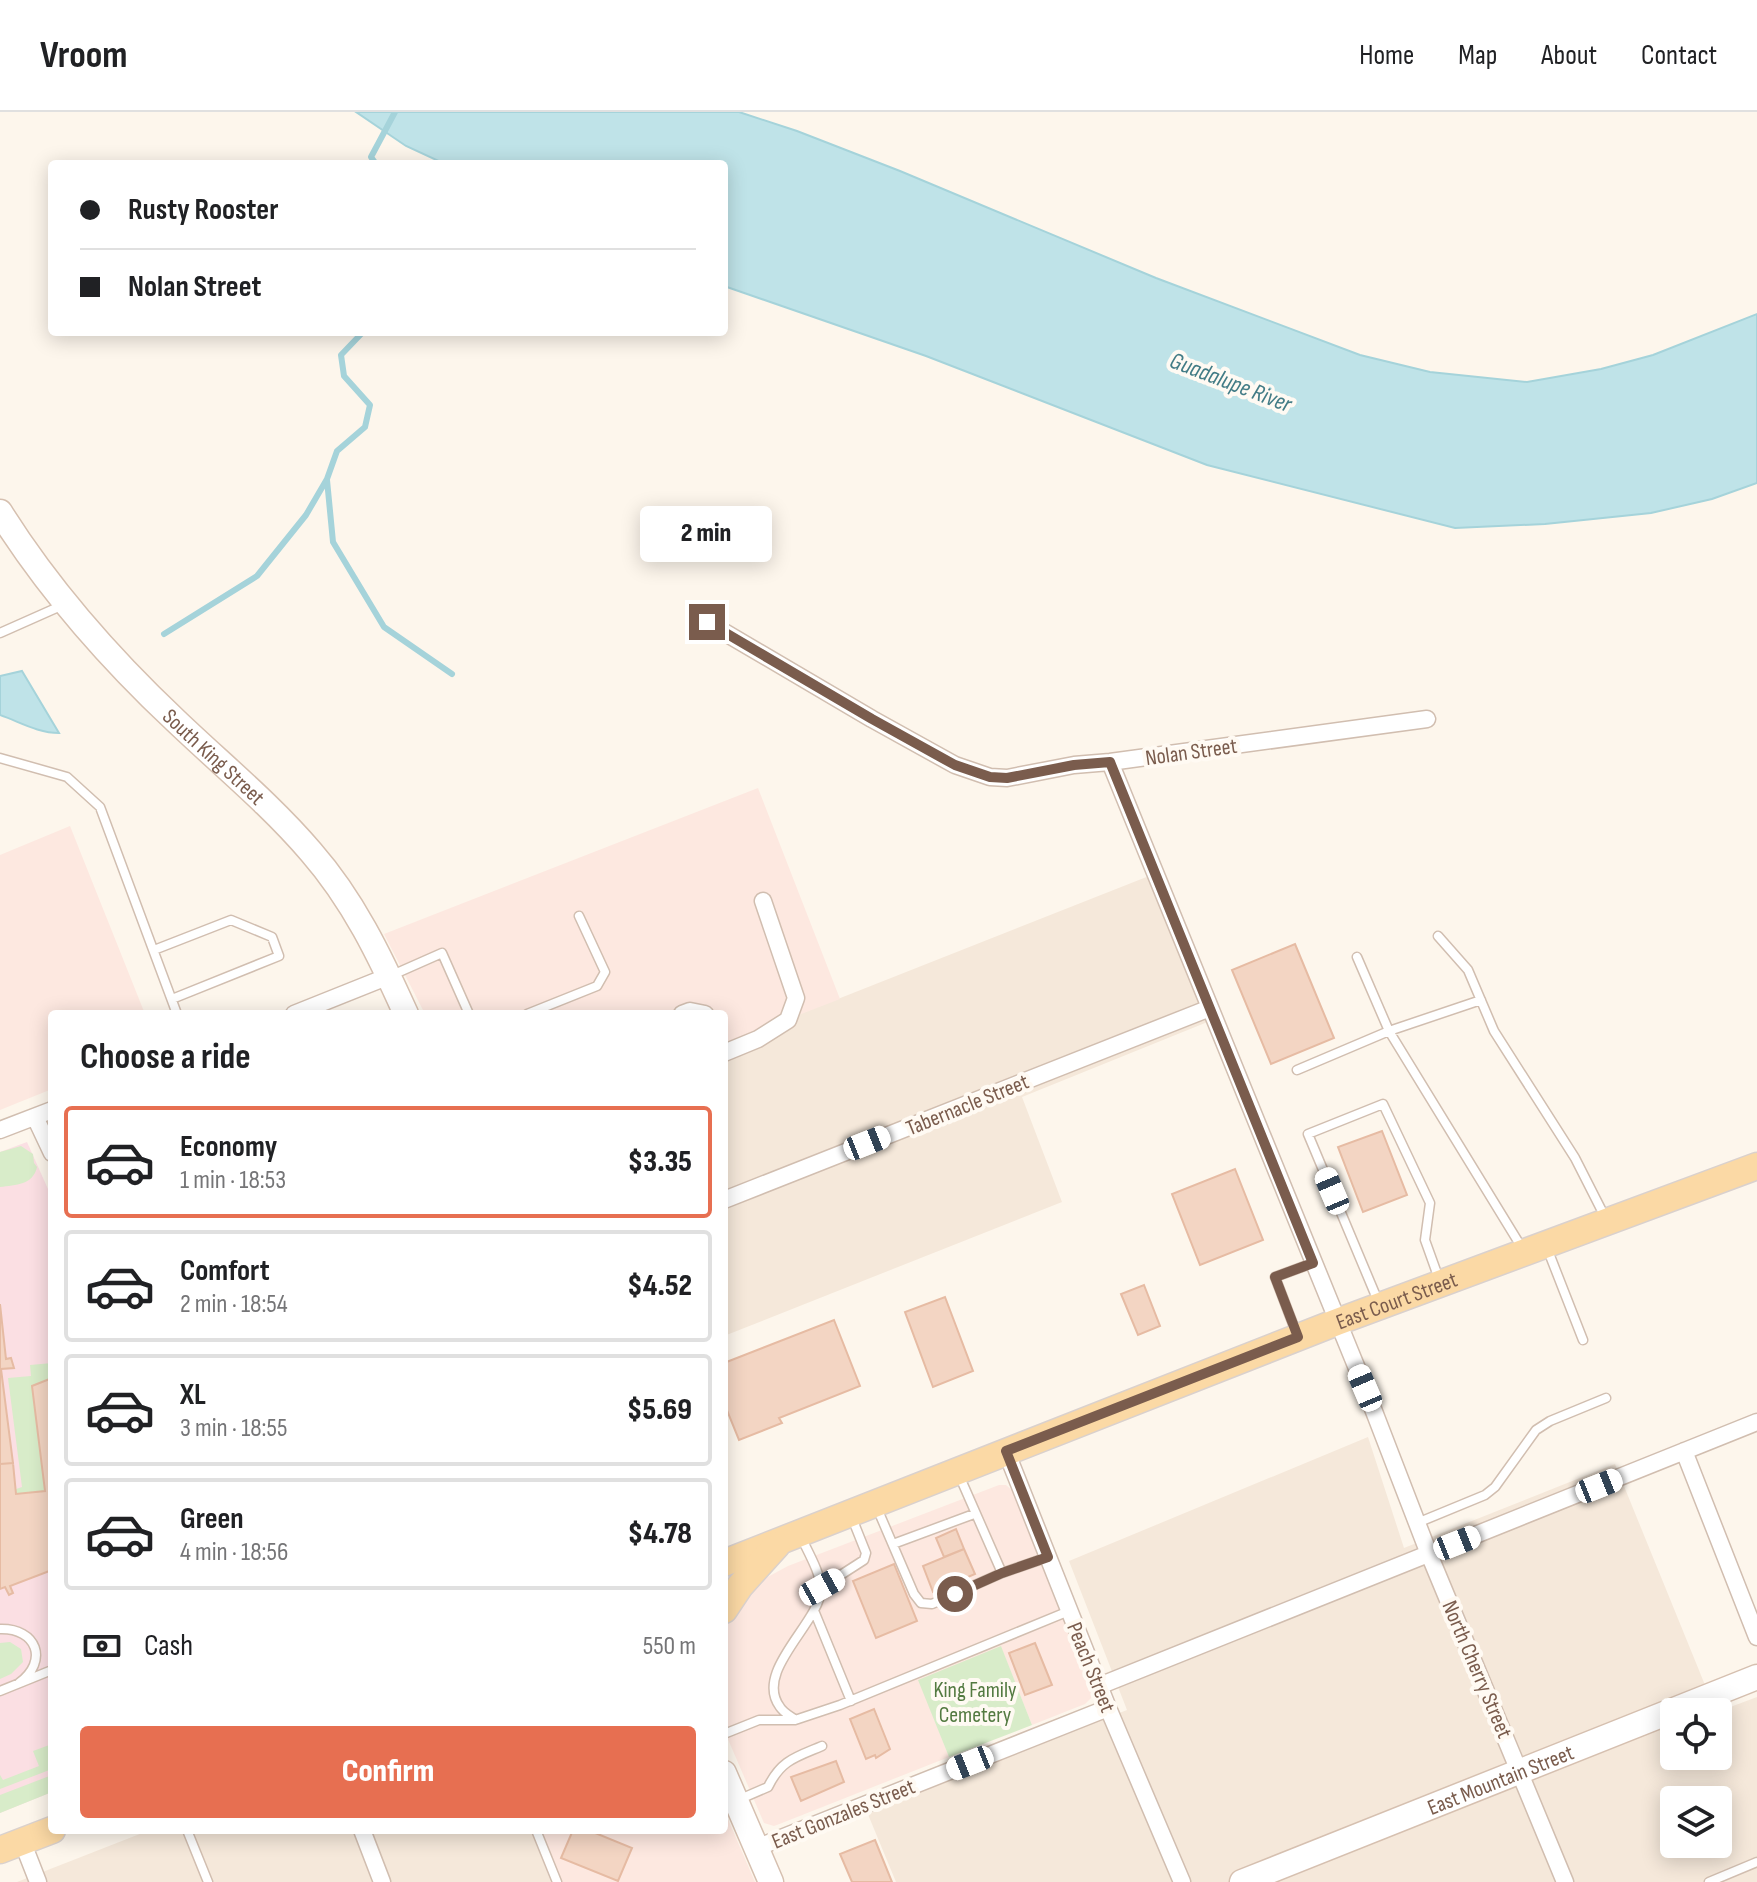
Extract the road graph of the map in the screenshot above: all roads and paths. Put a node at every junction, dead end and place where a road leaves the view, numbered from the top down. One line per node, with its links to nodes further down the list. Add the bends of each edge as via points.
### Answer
1 (0, 512): 2 (main road, South King Street)
2 (64, 605): 4 (lane); 13 (main road, South King Street, via 312,854 368,933)
3 (707, 622): 7 (street, Nolan Street, via 955,765 1007,778)
4 (0, 633)
5 (1427, 719): 7 (street, Nolan Street)
6 (0, 758): 11 (lane, via 67,777 100,807)
7 (1110, 762): 16 (street, North Cherry Street)
8 (763, 901): 23 (street, via 796,998 788,1020 758,1039)
9 (579, 916): 21 (lane, via 605,972 597,986)
10 (1438, 936): 15 (lane, via 1468,970)
11 (154, 950): 14 (lane); 14 (lane, via 231,920 272,937 279,956)
12 (1357, 957): 22 (lane)
13 (389, 976): 18 (street); 19 (main road, South King Street); 20 (lane, via 442,953)
14 (172, 999): 17 (lane)
15 (1481, 1000): 22 (lane); 31 (lane, via 1494,1031 1575,1158)
16 (1210, 1008): 30 (street, Tabernacle Street); 33 (street, North Cherry Street)
17 (176, 1010)
18 (304, 1010)
19 (404, 1010)
20 (467, 1010)
21 (537, 1010)
22 (1389, 1031): 24 (lane); 32 (lane)
23 (728, 1049)
24 (1297, 1070)
25 (48, 1112): 26 (street)
26 (35, 1117): 27 (street); 28 (street)
27 (0, 1130)
28 (48, 1145)
29 (1757, 1166): 31 (main road, East Court Street)
30 (728, 1198)
31 (1608, 1221): 32 (main road, East Court Street)
32 (1535, 1248): 34 (main road, East Court Street); 38 (lane)
33 (1313, 1263): 36 (street, North Cherry Street); 37 (lane, via 1275,1277)
34 (1441, 1283): 35 (main road, East Court Street); 35 (lane, via 1425,1240 1430,1203 1383,1104 1308,1134)
35 (1380, 1306): 36 (main road, East Court Street)
36 (1337, 1322): 37 (main road, East Court Street); 47 (street, North Cherry Street)
37 (1298, 1337): 41 (main road, East Court Street)
38 (1583, 1340)
39 (1606, 1398): 47 (lane, via 1536,1430 1485,1495)
40 (1757, 1422): 42 (street)
41 (1006, 1451): 43 (main road, East Court Street); 51 (street, Peach Street)
42 (1684, 1451): 50 (street); 59 (street)
43 (957, 1471): 44 (main road, East Court Street); 46 (lane)
44 (875, 1503): 45 (main road, East Court Street); 49 (lane)
45 (850, 1513): 48 (main road, East Court Street); 54 (lane, via 864,1560)
46 (974, 1514): 49 (lane); 53 (lane)
47 (1417, 1523): 50 (street, North Cherry Street)
48 (790, 1537): 52 (main road, East Court Street); 54 (lane); 55 (main road)
49 (893, 1544): 53 (lane, via 921,1603 932,1604)
50 (1429, 1554): 63 (street); 70 (street, North Cherry Street)
51 (1048, 1557): 53 (lane); 56 (street, Peach Street)
52 (728, 1561)
53 (1002, 1573)
54 (822, 1587): 57 (lane)
55 (728, 1604)
56 (1070, 1611): 63 (street, Peach Street); 65 (lane)
57 (815, 1613): 65 (lane); 67 (lane, via 784,1654 774,1691 779,1706)
58 (0, 1629): 62 (lane, via 32,1641 36,1664)
59 (1757, 1637)
60 (48, 1672): 62 (lane)
61 (1757, 1677): 70 (main road, East Mountain Street)
62 (19, 1683): 64 (lane)
63 (1099, 1686): 66 (street, Peach Street)
64 (0, 1691)
65 (851, 1701): 67 (lane)
66 (1108, 1708): 77 (street, East Gonzales Street); 84 (street, Peach Street)
67 (795, 1720): 68 (lane, via 759,1720)
68 (728, 1732)
69 (822, 1746): 71 (lane, via 776,1770 768,1787)
70 (1521, 1772): 85 (main road, East Mountain Street); 86 (street, North Cherry Street)
71 (730, 1804): 77 (main road)
72 (48, 1832): 76 (main road)
73 (189, 1834): 80 (lane)
74 (364, 1834): 81 (street)
75 (538, 1834): 82 (lane)
76 (11, 1846): 79 (street)
77 (756, 1848): 83 (main road)
78 (1757, 1862): 87 (lane)
79 (38, 1882)
80 (208, 1882)
81 (382, 1882)
82 (557, 1882)
83 (771, 1882)
84 (1182, 1882)
85 (1242, 1882)
86 (1565, 1882)
87 (1709, 1882)

